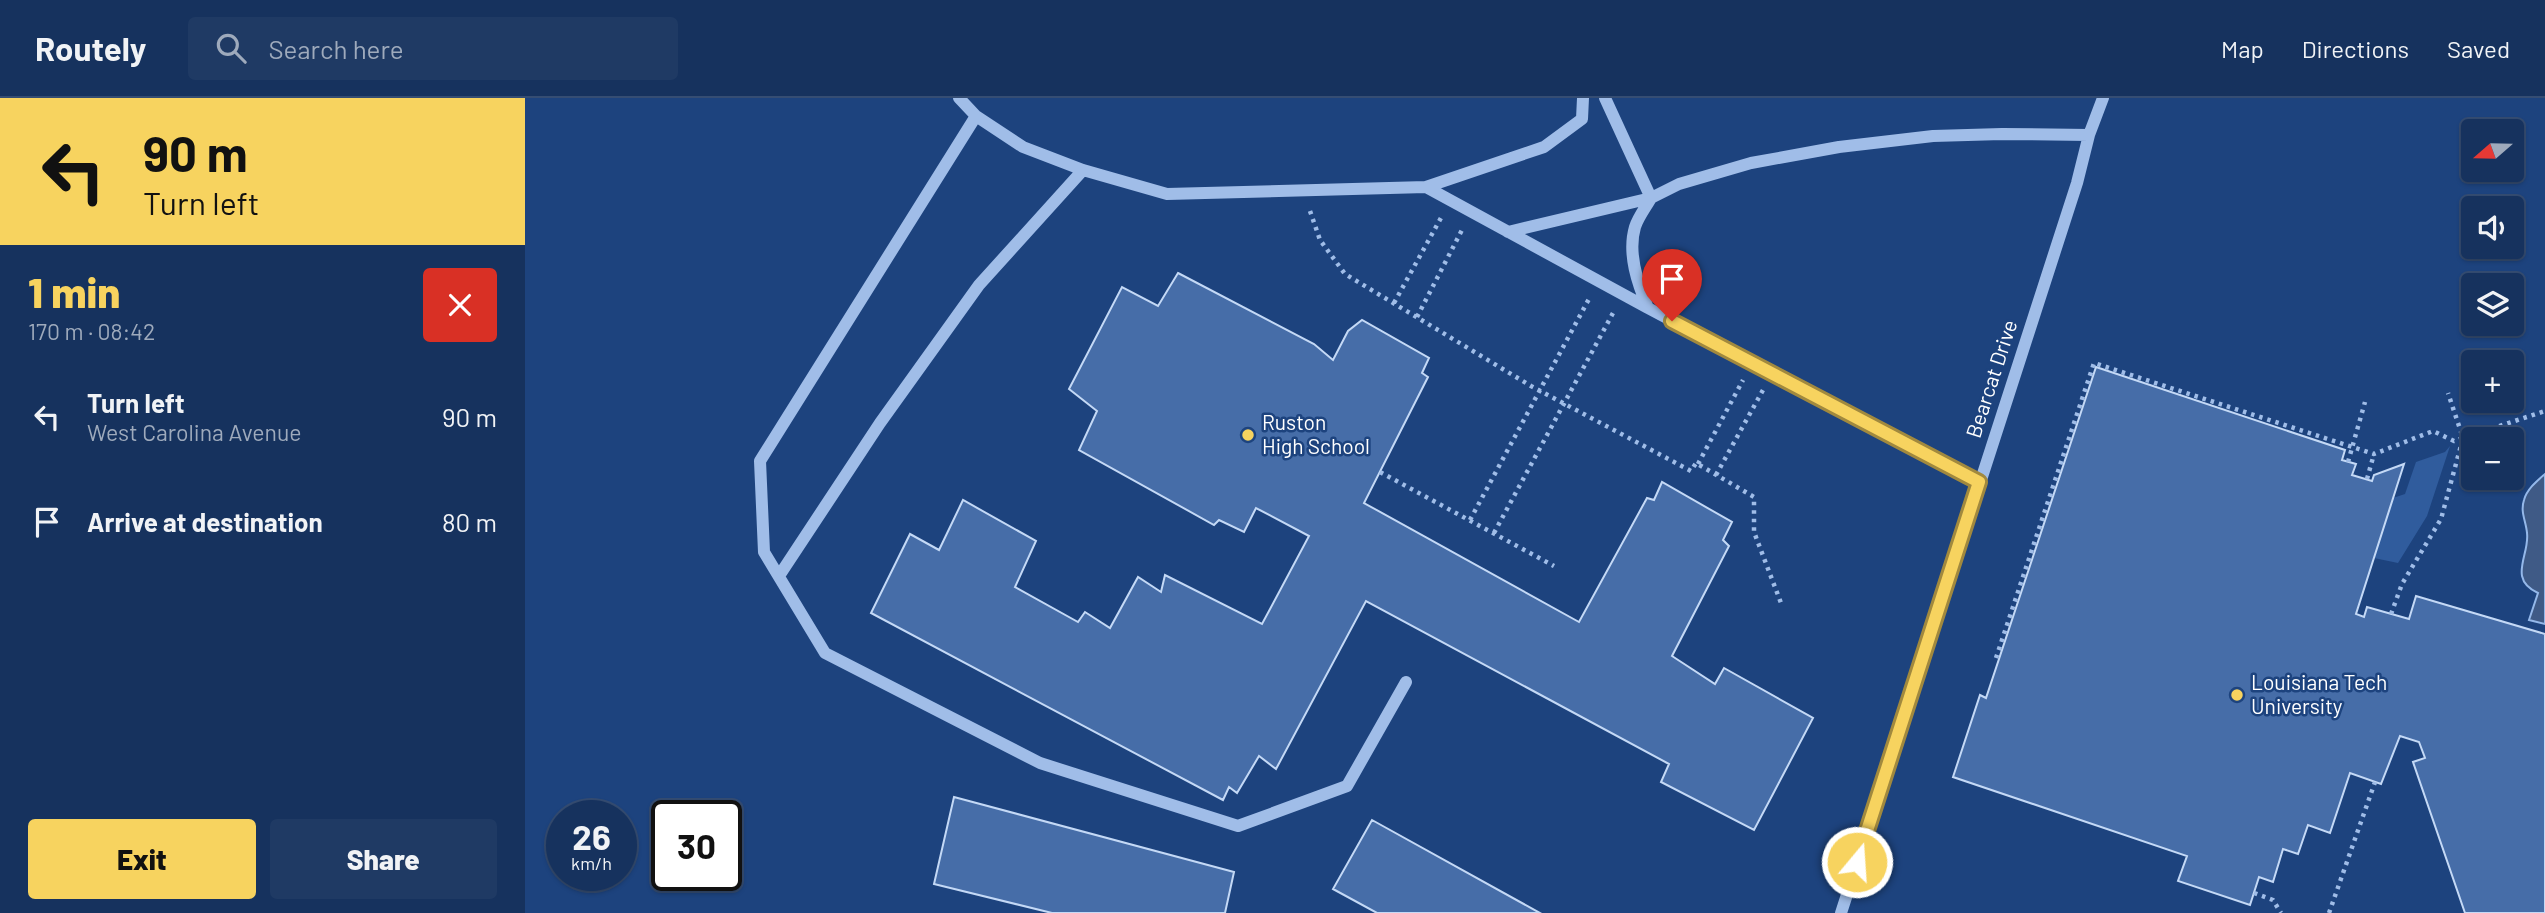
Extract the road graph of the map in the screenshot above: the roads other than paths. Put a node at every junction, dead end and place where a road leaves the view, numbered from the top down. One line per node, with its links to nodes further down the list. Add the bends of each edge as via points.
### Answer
1 (959, 98): 5 (street)
2 (1583, 98): 8 (street, via 1582,119 1544,147)
3 (1605, 98): 9 (street)
4 (2103, 98): 6 (street, Bearcat Drive)
5 (976, 116): 7 (street, via 1023,148); 13 (street, via 760,461 764,552)
6 (2089, 135): 9 (street, via 1933,136 1861,143 1751,163 1679,184); 12 (street, Bearcat Drive)
7 (1083, 170): 8 (street, via 1167,194); 13 (street, via 979,285 880,422)
8 (1426, 187): 10 (street)
9 (1651, 198): 10 (street); 11 (street, via 1635,228 1633,258 1637,284)
10 (1508, 232): 11 (street)
11 (1648, 308): 12 (street)
12 (1979, 482): 15 (street, Bearcat Drive)
13 (779, 576): 14 (street, via 825,653 1040,764 1238,826 1347,786)
14 (1406, 682)
15 (1841, 913)

